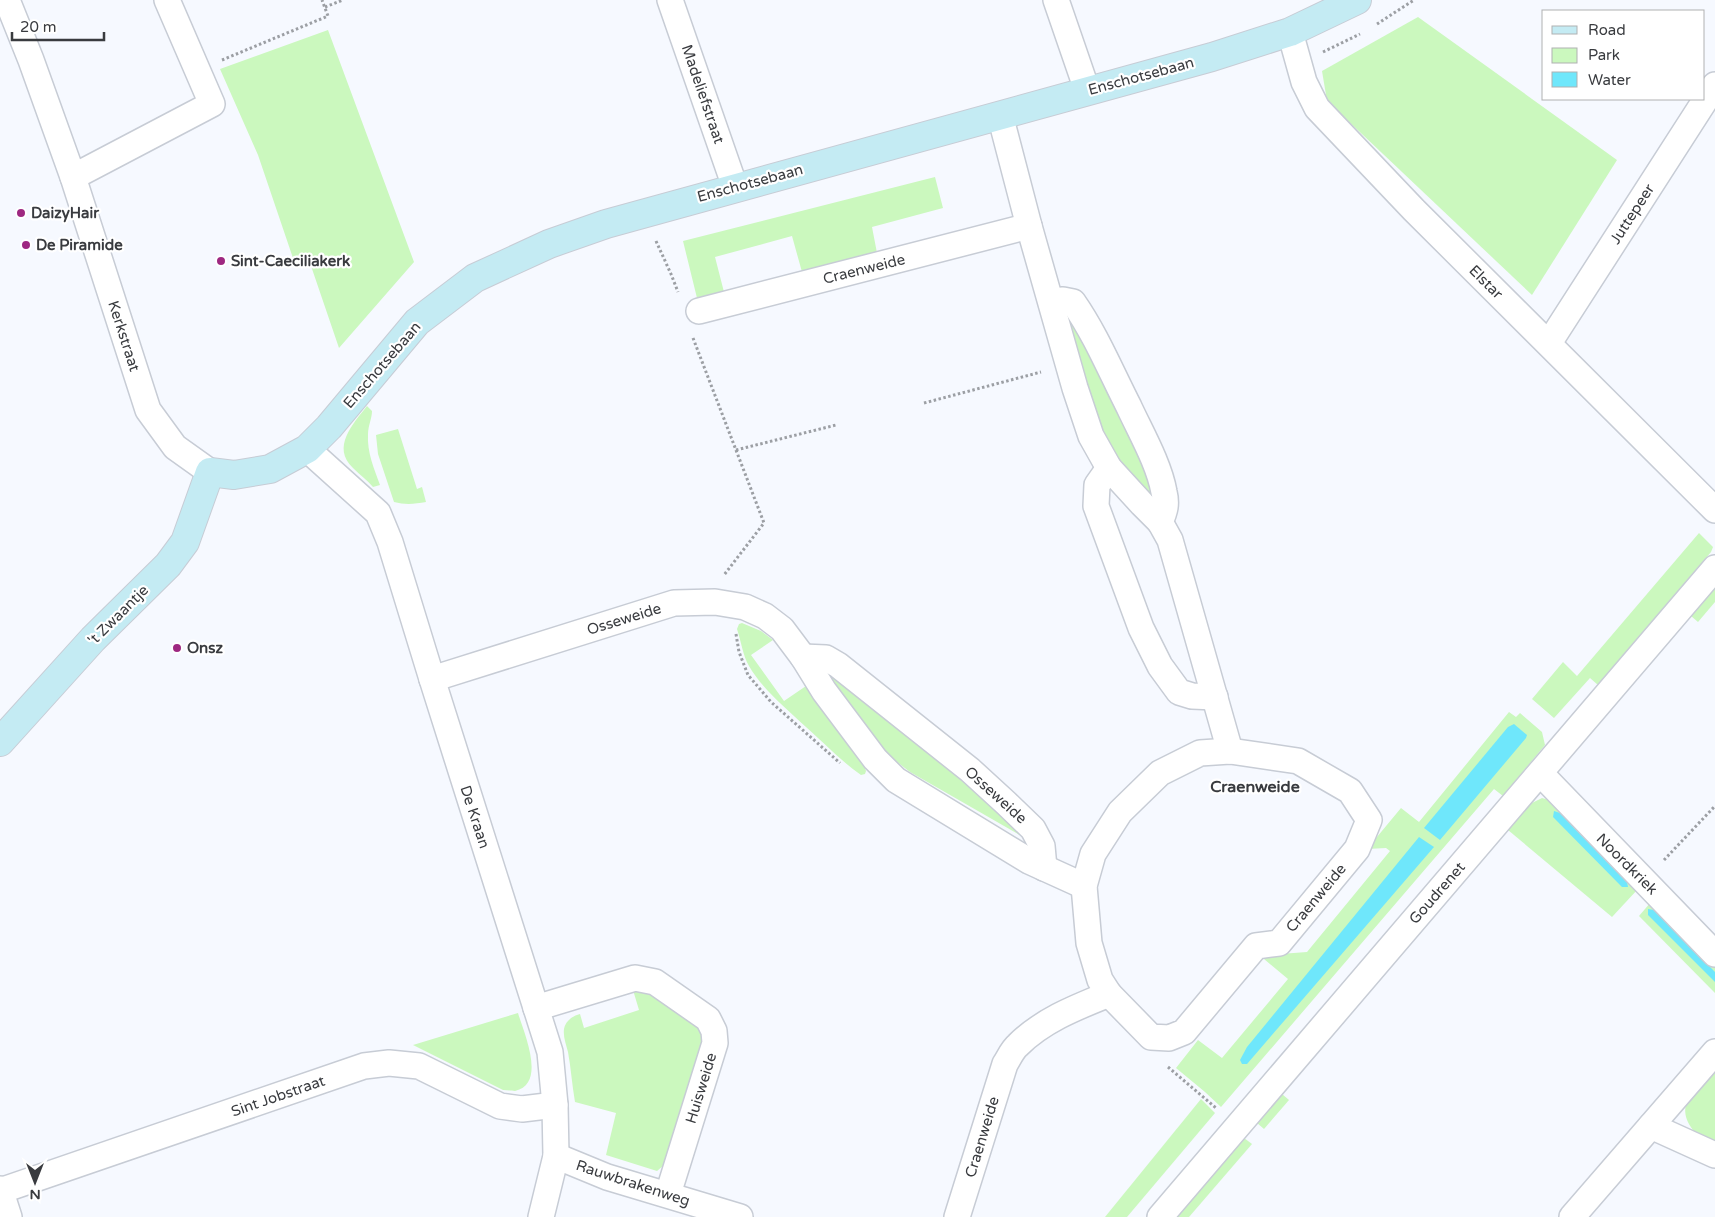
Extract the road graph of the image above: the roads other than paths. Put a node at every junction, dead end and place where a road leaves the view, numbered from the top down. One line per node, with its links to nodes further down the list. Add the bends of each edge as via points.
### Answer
1 (7, 0): 10 (street, Kerkstraat)
2 (167, 0): 10 (street, via 212,104)
3 (670, 0): 11 (street, Madeliefstraat)
4 (1056, 0): 8 (street)
5 (1358, 0): 6 (street, Enschotsebaan)
6 (1290, 32): 8 (street, Enschotsebaan, via 1212,57); 15 (street, Elstar, via 1304,82 1317,108 1414,210)
7 (1715, 85): 15 (street, Juttepeer)
8 (1086, 90): 9 (street, Enschotsebaan)
9 (1000, 115): 11 (street, Enschotsebaan); 12 (street)
10 (73, 177): 18 (street, Kerkstraat, via 148,410 175,447)
11 (735, 187): 16 (street, Enschotsebaan, via 606,224 549,244 475,278 417,322)
12 (1029, 226): 13 (street); 14 (street, Craenweide)
13 (1050, 301): 17 (street, via 1091,436); 20 (street, via 1073,302 1088,323 1157,470 1166,510)
14 (695, 321)
15 (1549, 343): 19 (street, Elstar)
16 (308, 449): 18 (street, Enschotsebaan, via 270,469 234,475); 23 (street, De Kraan, via 378,513)
17 (1109, 468): 20 (street); 24 (street, via 1096,485 1096,506 1141,628 1160,666 1180,692)
18 (210, 472): 25 (street, 't Zwaantje, via 185,542 168,565 93,639)
19 (1715, 510)
20 (1160, 522): 24 (street, via 1170,540)
21 (1715, 568): 27 (street, Goudrenet)
22 (803, 657): 23 (street, Osseweide, via 782,629 745,607 725,603 674,603); 28 (street, Osseweide, via 875,759 896,780); 28 (street, Osseweide, via 826,658 838,665 970,770 1032,829 1042,846)
23 (432, 679): 32 (street, De Kraan)
24 (1215, 697): 26 (street)
25 (0, 742)
26 (1230, 751): 29 (street, Craenweide, via 1200,753 1160,773 1120,812 1093,854); 31 (street, Craenweide, via 1298,761 1350,791 1368,820 1357,849 1279,943 1256,946 1184,1032 1170,1038 1151,1036)
27 (1540, 773): 30 (street, Noordkriek); 44 (street, Goudrenet)
28 (1044, 868): 29 (street, Osseweide)
29 (1084, 886): 31 (street, Craenweide, via 1089,943 1100,980)
30 (1715, 954)
31 (1109, 994): 43 (street, Craenweide, via 1072,1009 1016,1046 1004,1064)
32 (536, 1008): 34 (street, De Kraan, via 550,1052); 39 (street, Huisweide, via 636,978 655,982 708,1019 715,1043)
33 (1715, 1052): 35 (street)
34 (555, 1105): 37 (street, De Kraan); 38 (street, Sint Jobstraat, via 522,1109 500,1106 419,1066 390,1063 364,1066)
35 (1651, 1126): 36 (street); 45 (street)
36 (1715, 1155)
37 (556, 1156): 39 (street, Rauwbrakenweg, via 607,1177); 41 (street, De Kraan)
38 (0, 1190): 40 (street)
39 (668, 1194): 42 (street, Rauwbrakenweg)
40 (9, 1217)
41 (541, 1217)
42 (740, 1217)
43 (957, 1217)
44 (1160, 1217)
45 (1572, 1217)

